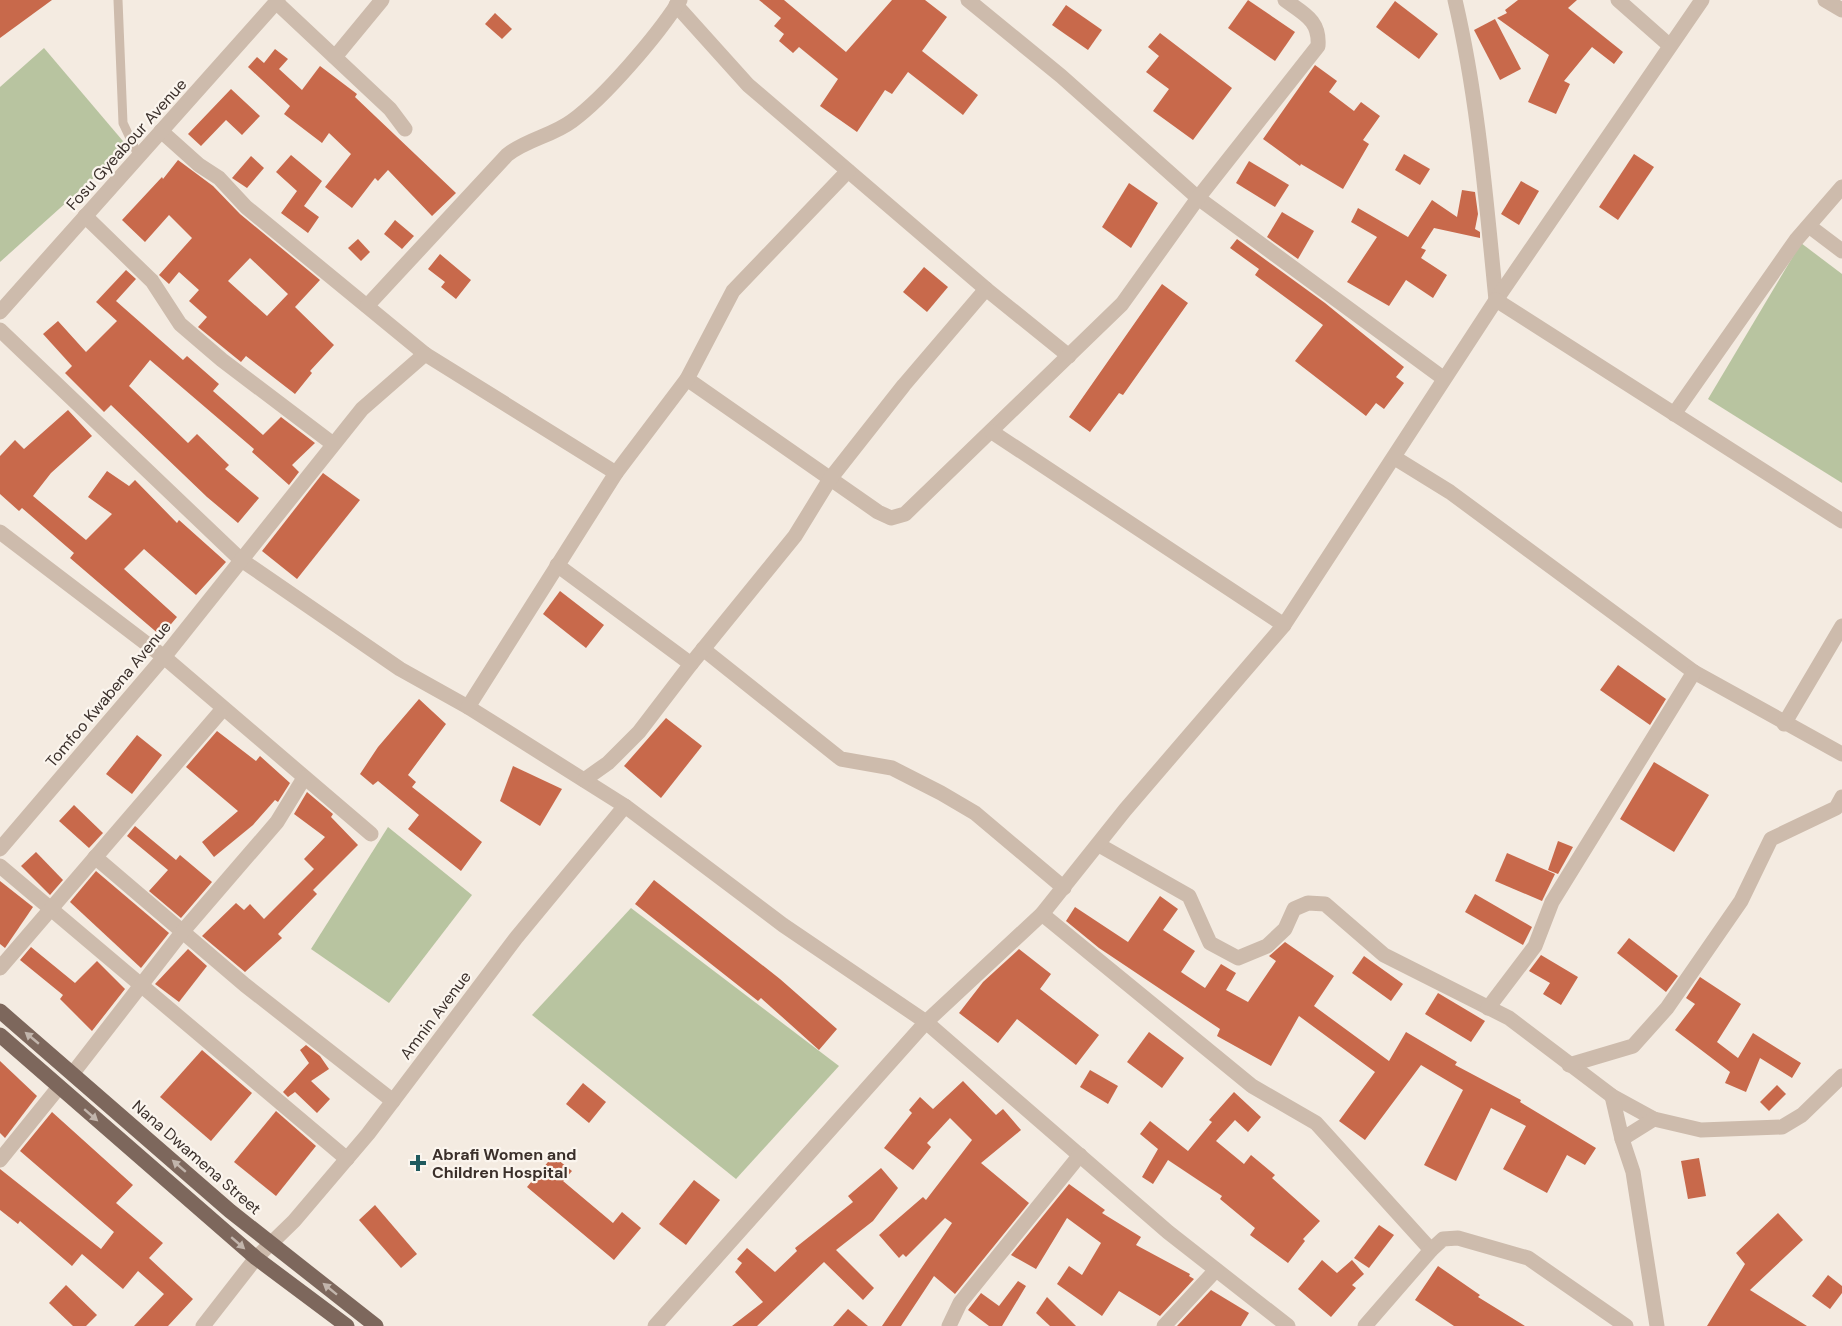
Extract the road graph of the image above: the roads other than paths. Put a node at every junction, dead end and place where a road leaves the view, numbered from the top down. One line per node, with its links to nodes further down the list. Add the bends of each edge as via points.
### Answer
1 (118, 0): 16 (lane, via 123,123)
2 (382, 0): 13 (street)
3 (968, 0): 19 (street, via 1061,76)
4 (1285, 0): 19 (street, via 1311,19 1319,32 1318,46)
5 (1455, 0): 24 (street, via 1483,173)
6 (1618, 0): 12 (street)
7 (1702, 0): 12 (street)
8 (1825, 0): 11 (street)
9 (277, 1): 13 (street); 15 (street, Fosu Gyeabour Avenue)
10 (678, 3): 17 (street, via 748,85); 25 (street, via 586,109 571,122 522,143 507,155)
11 (1842, 10)
12 (1669, 45): 24 (street)
13 (335, 57): 14 (street, via 390,109)
14 (405, 129)
15 (161, 131): 16 (street, Fosu Gyeabour Avenue); 25 (street)
16 (139, 157): 20 (street, Fosu Gyeabour Avenue)
17 (848, 171): 23 (street); 31 (street, via 733,291)
18 (1842, 187): 21 (street)
19 (1198, 198): 29 (street, via 1122,304); 30 (street)
20 (86, 216): 26 (street, Fosu Gyeabour Avenue); 34 (street, via 152,281 180,324)
21 (1809, 226): 22 (street); 32 (street)
22 (1842, 251)
23 (986, 289): 29 (street); 37 (street)
24 (1496, 300): 30 (street); 32 (street)
25 (368, 306): 28 (street)
26 (0, 312)
27 (0, 330): 40 (street)
28 (425, 354): 34 (street, Tomfoo Kwabena Avenue, via 362,409); 36 (street)
29 (1069, 356): 33 (street)
30 (1443, 378): 35 (street)
31 (687, 379): 36 (street); 37 (street)
32 (1674, 414): 38 (street)
33 (992, 432): 37 (street, via 904,514 891,518); 42 (street)
34 (333, 444): 40 (street, Tomfoo Kwabena Avenue)
35 (1395, 458): 42 (street); 47 (street, via 1450,492)
36 (616, 473): 41 (street)
37 (830, 479): 44 (street, via 795,536)
38 (1842, 521)
39 (0, 532): 45 (street)
40 (240, 559): 45 (street, Tomfoo Kwabena Avenue); 48 (street, via 400,669)
41 (557, 565): 46 (street); 48 (street)
42 (1284, 625): 57 (street)
43 (1842, 626): 50 (street)
44 (703, 649): 46 (street); 61 (street, via 842,759 892,768 958,803)
45 (164, 657): 49 (street); 58 (street, Tomfoo Kwabena Avenue)
46 (691, 664): 53 (street, via 639,732)
47 (1694, 672): 50 (street); 67 (street, via 1552,902 1535,946)
48 (468, 707): 53 (street)
49 (222, 710): 52 (street); 59 (street)
50 (1784, 724): 51 (street)
51 (1842, 753)
52 (304, 778): 56 (street); 64 (street, via 277,822)
53 (584, 780): 55 (street)
54 (1842, 797): 71 (street, via 1836,808 1771,839 1741,901 1667,1008 1633,1046)
55 (625, 806): 69 (street, via 783,925); 76 (street, Amnin Avenue, via 516,938)
56 (371, 834)
57 (1099, 845): 61 (street); 67 (street, via 1188,896 1210,942 1238,958 1267,946 1285,928 1294,909 1308,903 1325,904 1384,955)
58 (0, 849)
59 (95, 857): 62 (street); 64 (street)
60 (0, 866): 62 (street)
61 (1064, 888): 63 (street)
62 (50, 909): 65 (street); 66 (street)
63 (1042, 914): 69 (street); 83 (street, via 1252,1086 1316,1123)
64 (183, 931): 66 (street); 76 (street, via 244,985)
65 (0, 968)
66 (141, 988): 72 (street); 80 (street)
67 (1488, 1008): 71 (street, via 1509,1018)
68 (0, 1011): 72 (main road, Nana Dwamena Street, one-way to 68)
69 (926, 1022): 79 (street); 89 (street)
70 (3, 1043): 74 (main road)
71 (1569, 1065): 75 (street)
72 (73, 1073): 82 (main road, Nana Dwamena Street, one-way to 72, via 230,1211)
73 (1842, 1077): 77 (street, via 1782,1127 1701,1130)
74 (59, 1087): 81 (street); 84 (main road, one-way to 84)
75 (1612, 1096): 77 (street); 78 (street)
76 (393, 1101): 80 (street, Amnin Avenue)
77 (1654, 1119): 78 (street)
78 (1622, 1139): 95 (street, via 1633,1172)
79 (1080, 1155): 85 (street); 90 (street, via 960,1304)
80 (347, 1159): 82 (street, Amnin Avenue)
81 (0, 1160)
82 (273, 1243): 84 (street, Amnin Avenue); 88 (main road, Nana Dwamena Street, one-way to 82)
83 (1431, 1250): 93 (street); 94 (street, via 1443,1239 1458,1238 1528,1258)
84 (255, 1258): 86 (street, Amnin Avenue); 87 (main road)
85 (1216, 1270): 91 (street); 92 (street)
86 (203, 1326)
87 (347, 1326)
88 (375, 1326)
89 (656, 1326)
90 (949, 1326)
91 (1164, 1326)
92 (1288, 1326)
93 (1365, 1326)
94 (1626, 1326)
95 (1657, 1326)

